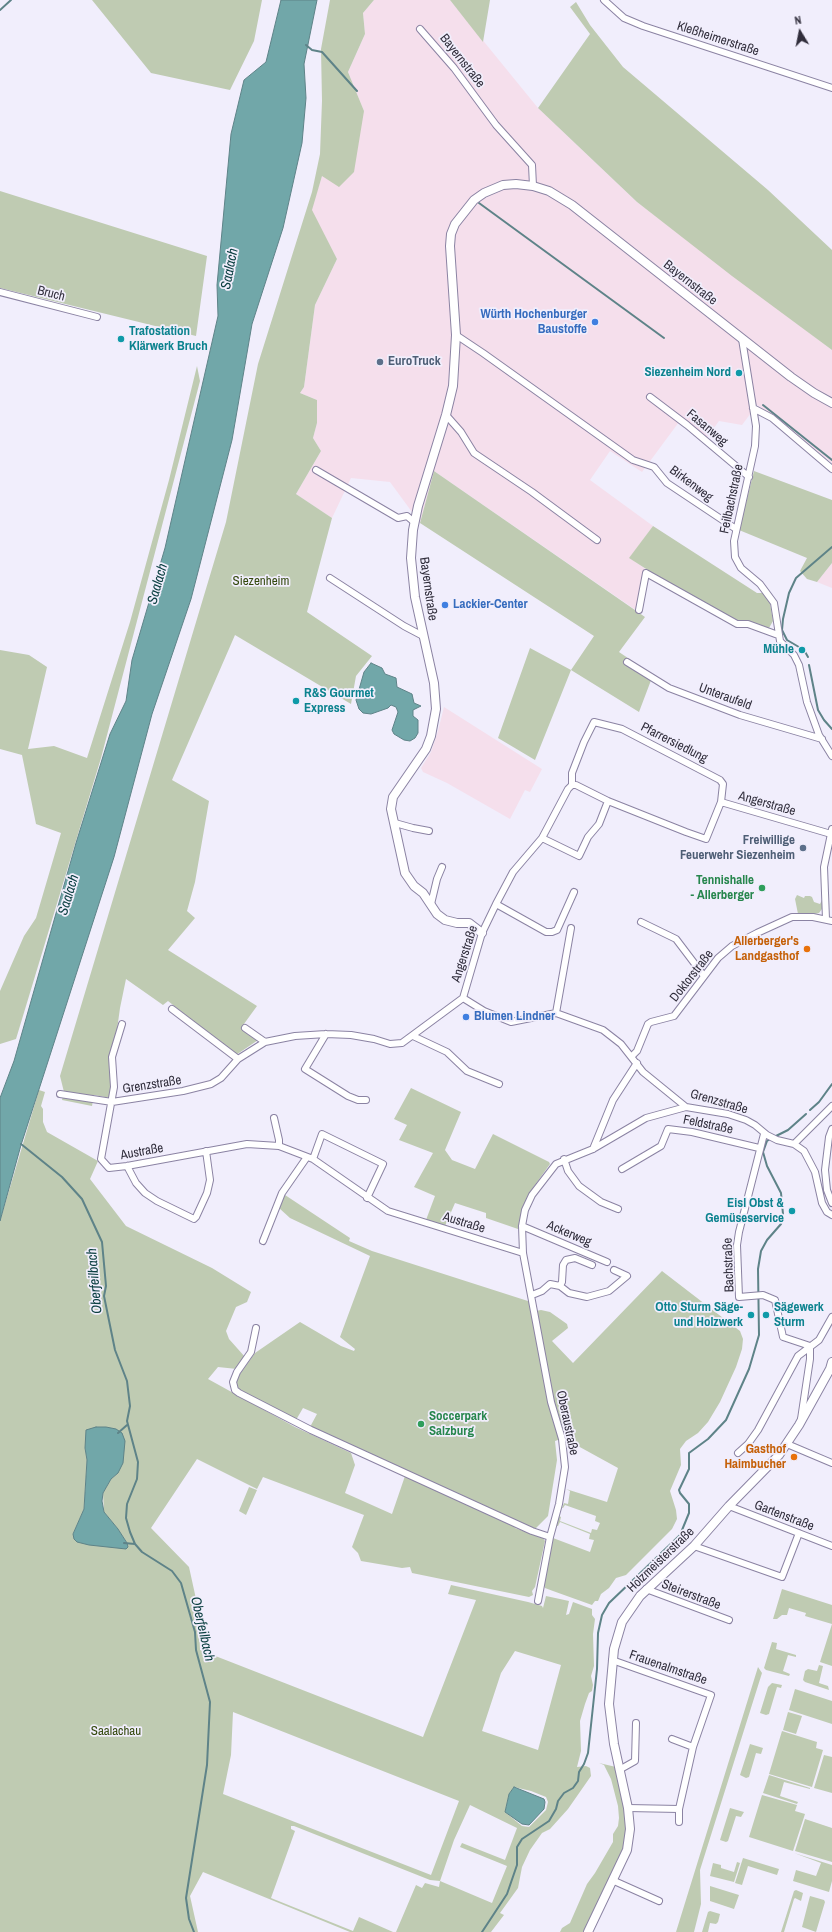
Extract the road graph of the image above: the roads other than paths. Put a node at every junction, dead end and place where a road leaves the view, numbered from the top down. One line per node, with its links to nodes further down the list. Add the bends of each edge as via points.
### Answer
1 (604, 0): 3 (street, Kleßheimerstraße, via 624,18 643,26)
2 (420, 29): 4 (street, Bayernstraße, via 454,68 496,125 532,165)
3 (832, 88)
4 (533, 186): 7 (street, Bayernstraße, via 504,185 484,193 468,206 455,224 450,246); 8 (street, Bayernstraße, via 561,197)
5 (0, 292): 6 (street, Bruch)
6 (97, 317)
7 (456, 335): 12 (street, Bayernstraße, via 454,380); 17 (street, Birkenweg, via 633,460 654,467 667,483)
8 (742, 340): 10 (street, Bayernstraße, via 814,393); 11 (street, Feilbachstraße)
9 (650, 397): 15 (street, Fasanweg, via 687,424)
10 (832, 403)
11 (753, 408): 13 (street, via 772,418); 15 (street, Feilbachstraße, via 756,426 755,446)
12 (446, 415): 16 (street, Bayernstraße); 18 (street, via 474,453)
13 (832, 469)
14 (316, 470): 16 (street, via 398,518 407,516)
15 (749, 477): 17 (street, Feilbachstraße)
16 (414, 522): 22 (street, Bayernstraße, via 411,572)
17 (736, 529): 21 (street, Feilbachstraße, via 734,551 738,563 760,584 774,603)
18 (597, 540)
19 (330, 578): 22 (street, Bayernstraße)
20 (639, 610): 21 (street, via 646,573 737,624 748,624)
21 (778, 634): 24 (street, Feilbachstraße, via 780,641 794,655 799,665 808,702)
22 (423, 636): 29 (street, Bayernstraße, via 434,683 434,720 426,749 393,798 391,809)
23 (627, 662): 24 (street, Unteraufeld, via 670,688 740,715)
24 (822, 739): 25 (street, Feilbachstraße)
25 (832, 756)
26 (572, 785): 27 (street, Angerstraße); 28 (street, Pfarrersiedlung, via 572,772 596,719 622,729 720,780 723,784); 32 (street, Angerstraße)
27 (608, 801): 28 (street, Angerstraße, via 706,839); 32 (street, via 599,824 588,837 579,856)
28 (721, 802): 31 (street, Angerstraße)
29 (395, 823): 30 (street); 35 (street, Bayernstraße, via 405,873)
30 (429, 830)
31 (831, 831): 37 (street, via 824,867)
32 (542, 838): 36 (street, Angerstraße, via 513,872)
33 (442, 867): 35 (street)
34 (574, 892): 36 (street, via 557,930 552,932 546,932)
35 (431, 904): 40 (street, via 437,914 445,920 469,923)
36 (496, 904): 40 (street, Angerstraße)
37 (829, 920): 41 (street, Doktorstraße, via 792,917 778,923 732,946 718,958)
38 (641, 922): 41 (street, via 676,940)
39 (571, 928): 44 (street)
40 (482, 933): 42 (street, Angerstraße)
41 (704, 976): 50 (street, Doktorstraße, via 674,1016 648,1024 637,1051)
42 (463, 998): 44 (street, via 484,1011 511,1022); 48 (street, Grenzstraße, via 428,1022)
43 (172, 1008): 51 (street)
44 (556, 1013): 50 (street, Grenzstraße, via 603,1030)
45 (122, 1024): 56 (street, Austraße, via 112,1057)
46 (245, 1028): 49 (street)
47 (326, 1034): 48 (street, Grenzstraße, via 363,1036 397,1044); 49 (street, Grenzstraße, via 295,1036); 55 (street, via 305,1069 348,1096)
48 (413, 1036): 53 (street, via 447,1052 467,1071)
49 (265, 1042): 51 (street, Grenzstraße)
50 (632, 1056): 52 (street, Grenzstraße)
51 (238, 1059): 56 (street, Grenzstraße, via 221,1078 211,1084)
52 (637, 1063): 58 (street, Grenzstraße, via 642,1072); 65 (street, via 613,1100)
53 (499, 1084)
54 (60, 1094): 56 (street, Grenzstraße)
55 (366, 1100)
56 (112, 1102): 69 (street, Austraße, via 101,1159 109,1168)
57 (832, 1106): 62 (street)
58 (686, 1107): 61 (street, Grenzstraße, via 728,1114 746,1120); 65 (street, via 646,1118)
59 (274, 1118): 63 (street)
60 (832, 1129): 72 (street, via 825,1170 827,1190)
61 (765, 1134): 62 (street, Grenzstraße, via 776,1140); 64 (street, Bachstraße)
62 (794, 1144): 74 (street, via 804,1151 810,1162 815,1172 822,1204)
63 (279, 1146): 66 (street, Austraße, via 247,1144); 67 (street, Austraße)
64 (759, 1148): 70 (street, Feldstraße, via 668,1129 661,1146); 85 (street, Bachstraße, via 737,1244 739,1297 763,1295 775,1300 783,1337)
65 (593, 1149): 68 (street)
66 (206, 1151): 69 (street, Austraße); 69 (street, via 210,1180 194,1219 145,1193)
67 (310, 1158): 71 (street, Austraße); 71 (street, via 322,1134 383,1164); 76 (street, via 282,1193)
68 (564, 1160): 73 (street, via 568,1171 579,1186 601,1202); 75 (street, via 556,1164 532,1195 525,1210)
69 (127, 1166)
70 (622, 1170)
71 (367, 1198): 77 (street, Austraße, via 388,1211)
72 (832, 1203)
73 (618, 1210)
74 (832, 1215)
75 (522, 1226): 77 (street); 78 (street, Ackerweg)
76 (263, 1241)
77 (524, 1253): 82 (street, Oberaustraße)
78 (607, 1262)
79 (592, 1265): 81 (street, via 575,1258 566,1260 562,1265)
80 (614, 1270): 81 (street, via 627,1276 609,1291 587,1296 569,1293)
81 (560, 1286): 82 (street, via 550,1284)
82 (532, 1295): 93 (street, Oberaustraße, via 551,1402 564,1449 563,1484)
83 (832, 1317): 85 (street, via 819,1340)
84 (256, 1328): 93 (street, via 251,1352 233,1382 235,1390 239,1393 317,1433)
85 (810, 1346): 87 (street); 89 (street, via 798,1356 758,1430)
86 (832, 1362): 87 (street, Holzmeisterstraße)
87 (799, 1425): 88 (street, Holzmeisterstraße)
88 (787, 1444): 90 (street); 91 (street, Holzmeisterstraße)
89 (738, 1453)
90 (832, 1463)
91 (728, 1506): 92 (street, Gartenstraße); 94 (street, Holzmeisterstraße)
92 (799, 1533): 94 (street, via 782,1577); 95 (street, Gartenstraße)
93 (550, 1537): 97 (street, Oberaustraße)
94 (694, 1546): 96 (street, Holzmeisterstraße)
95 (832, 1546)
96 (646, 1589): 98 (street, Steirerstraße); 99 (street, Holzmeisterstraße, via 622,1622)
97 (538, 1601)
98 (729, 1620)
99 (612, 1660): 102 (street, Frauenalmstraße, via 711,1695); 103 (street, Holzmeisterstraße, via 609,1704)
100 (636, 1723): 103 (street, via 635,1760)
101 (672, 1739): 102 (street)
102 (693, 1746): 105 (street, Frauenalmstraße)
103 (619, 1770): 104 (street, Holzmeisterstraße)
104 (628, 1808): 105 (street); 107 (street, Holzmeisterstraße, via 630,1829 627,1850)
105 (679, 1808): 106 (street, Frauenalmstraße)
106 (679, 1822)
107 (612, 1880): 108 (street); 109 (street, Holzmeisterstraße)
108 (659, 1901)
109 (588, 1932)

